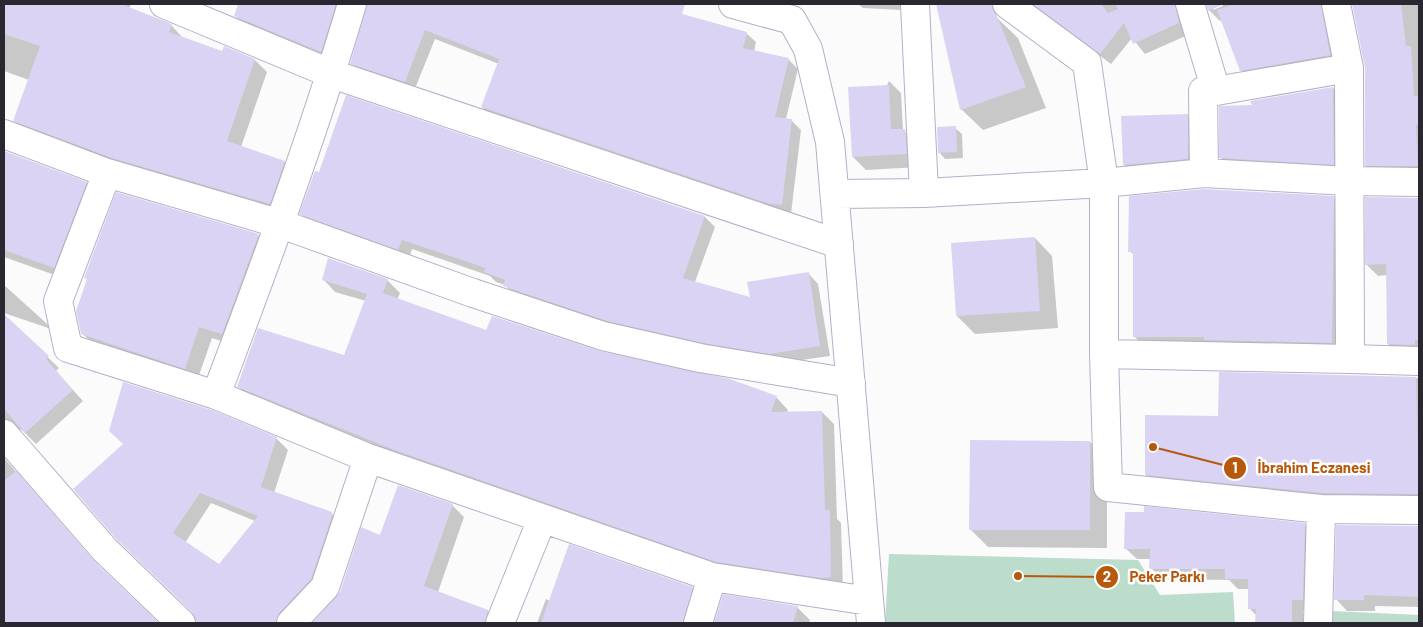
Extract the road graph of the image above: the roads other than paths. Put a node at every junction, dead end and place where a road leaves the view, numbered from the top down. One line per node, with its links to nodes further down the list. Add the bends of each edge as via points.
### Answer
1 (164, 4): 10 (street)
2 (352, 4): 10 (street)
3 (733, 4): 8 (street)
4 (915, 4): 18 (street)
5 (1008, 4): 17 (street, via 1087,62)
6 (1190, 4): 11 (street)
7 (1336, 4): 9 (street)
8 (793, 12): 19 (street, via 808,49 830,142)
9 (1349, 68): 11 (street); 15 (street)
10 (332, 74): 20 (street); 21 (street)
11 (1216, 91): 14 (street, via 1203,91)
12 (4, 134): 13 (street)
13 (107, 173): 20 (street); 26 (street, via 58,301 68,348)
14 (1204, 173): 15 (street); 17 (street)
15 (1349, 181): 16 (street); 23 (street)
16 (1419, 182)
17 (1104, 183): 18 (street); 22 (street)
18 (924, 193): 19 (street)
19 (835, 194): 21 (street)
20 (280, 224): 25 (street, via 603,336 700,358); 26 (street)
21 (839, 244): 25 (street)
22 (1104, 354): 23 (street); 29 (street, via 1108,487)
23 (1350, 359): 24 (street)
24 (1419, 361)
25 (851, 384): 33 (street)
26 (216, 394): 28 (street)
27 (4, 434): 34 (street, via 105,550)
28 (368, 458): 31 (street); 35 (street, via 325,588)
29 (1321, 509): 30 (street); 38 (street)
30 (1419, 510)
31 (542, 519): 32 (street, via 644,551); 36 (street)
32 (712, 577): 33 (street); 37 (street)
33 (870, 612)
34 (180, 623)
35 (291, 623)
36 (500, 623)
37 (698, 623)
38 (1318, 623)

